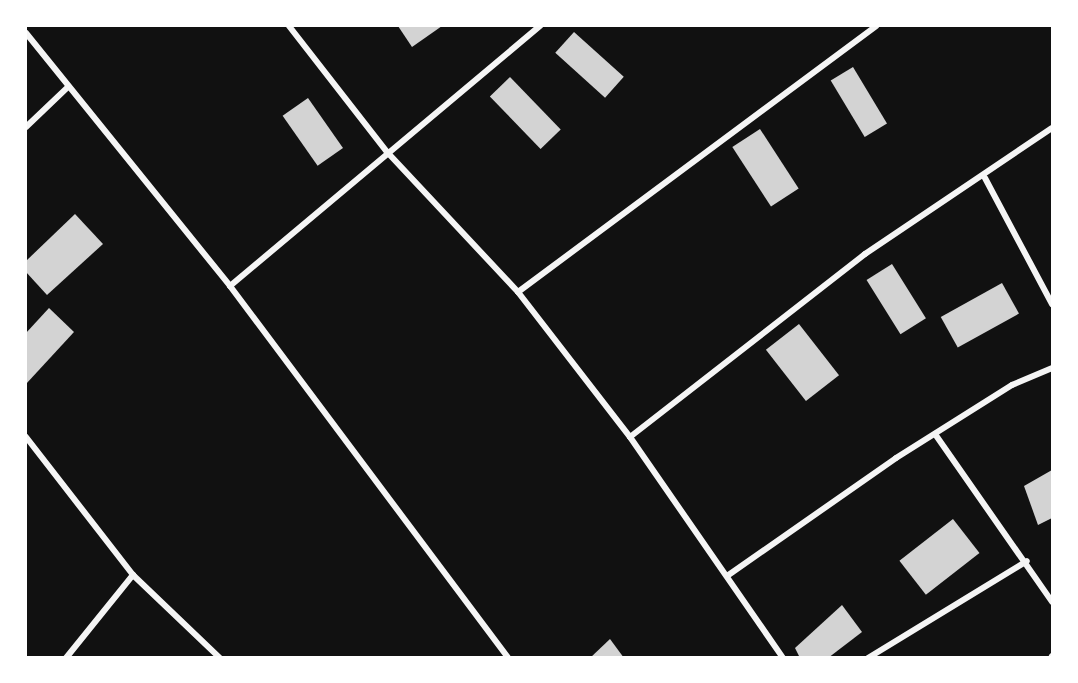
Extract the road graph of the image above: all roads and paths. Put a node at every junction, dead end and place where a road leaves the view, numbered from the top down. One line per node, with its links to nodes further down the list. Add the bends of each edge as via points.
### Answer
1 (289, 26): 9 (street)
2 (540, 26): 4 (street)
3 (876, 26): 12 (street)
4 (532, 28): 9 (street)
5 (26, 33): 6 (street)
6 (67, 88): 7 (street); 11 (street)
7 (26, 127)
8 (1053, 128): 10 (street)
9 (388, 153): 11 (street); 12 (street)
10 (985, 178): 13 (street); 17 (street, via 866,254)
11 (230, 286): 24 (street)
12 (518, 292): 17 (street)
13 (1053, 304)
14 (1053, 368): 15 (street, via 1012,385)
15 (934, 434): 18 (street); 20 (street)
16 (26, 436): 19 (street)
17 (630, 437): 20 (street)
18 (1027, 561): 21 (street); 26 (street)
19 (133, 575): 22 (street); 23 (street)
20 (727, 576): 25 (street)
21 (1053, 602)
22 (66, 657)
23 (220, 657)
24 (508, 657)
25 (783, 657)
26 (868, 657)

